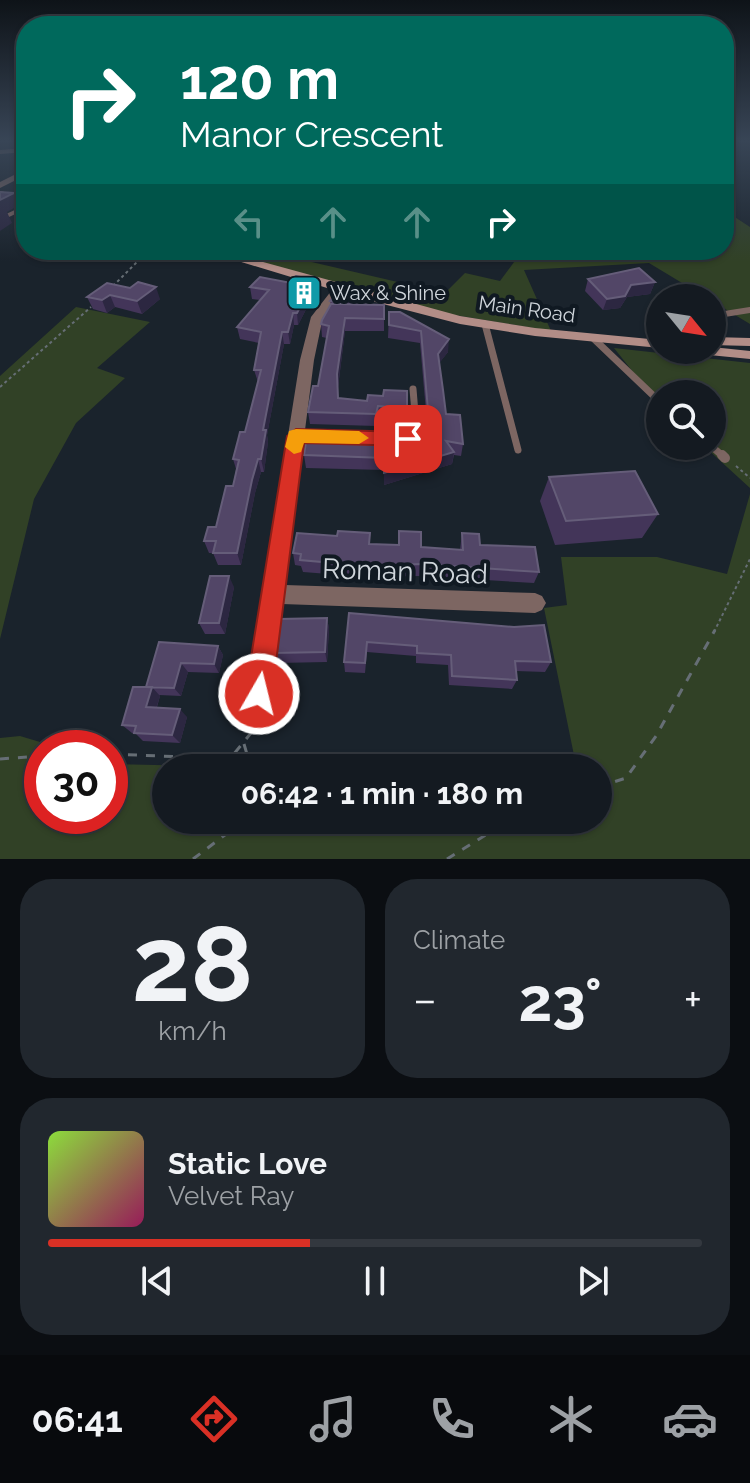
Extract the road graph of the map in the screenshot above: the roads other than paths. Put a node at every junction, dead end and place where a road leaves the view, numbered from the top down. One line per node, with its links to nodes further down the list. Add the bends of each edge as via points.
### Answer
1 (241, 260): 2 (main road, Main Road)
2 (339, 289): 5 (main road, Main Road); 13 (street, via 317,317)
3 (750, 310): 4 (lane)
4 (726, 314)
5 (485, 324): 6 (main road, Main Road); 15 (lane)
6 (593, 338): 7 (main road, Main Road); 12 (lane)
7 (646, 343)
8 (726, 343): 9 (main road)
9 (749, 345): 10 (main road)
10 (726, 347)
11 (413, 389): 14 (lane, via 415,413)
12 (646, 389)
13 (296, 436): 14 (street); 16 (street)
14 (408, 439)
15 (518, 450)
16 (273, 594): 17 (street, Roman Road); 18 (street)
17 (535, 603)
18 (259, 694)

